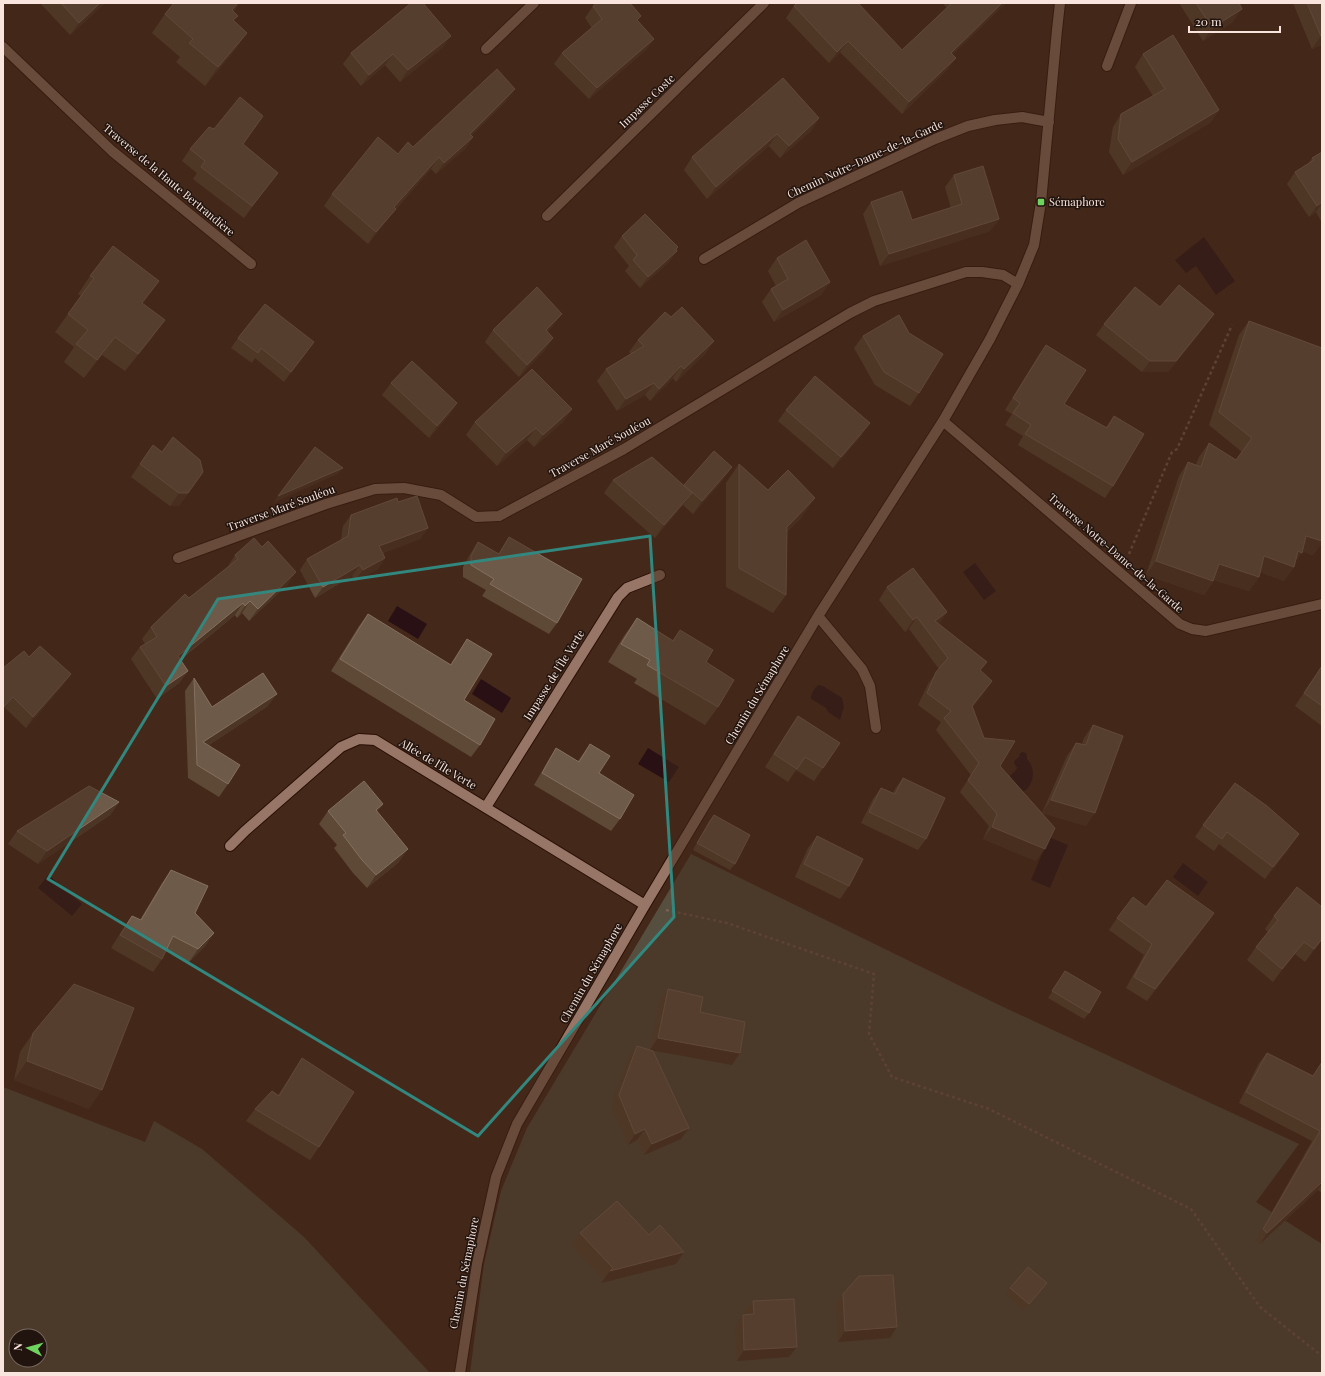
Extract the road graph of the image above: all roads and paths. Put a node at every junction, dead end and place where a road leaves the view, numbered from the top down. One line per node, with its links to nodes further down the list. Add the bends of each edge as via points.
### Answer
1 (534, 3): 6 (street)
2 (764, 3): 9 (street, Impasse Coste)
3 (1060, 3): 8 (street)
4 (1131, 3): 7 (street)
5 (3, 47): 11 (street, Traverse de la Haute Bertrandière, via 112,151)
6 (486, 49)
7 (1107, 66)
8 (1049, 122): 10 (street, Chemin Notre-Dame-de-la-Garde, via 1022,117 996,120 968,126 935,138 798,203); 12 (street, via 1034,245)
9 (547, 216)
10 (704, 259)
11 (251, 264)
12 (1018, 284): 14 (street); 15 (street, Traverse Maré Souléou, via 1003,275 966,272 874,301 796,345 624,450 499,516 476,517 441,495 404,488 375,489 326,504)
13 (1232, 325): 16 (path, via 1177,449 1172,452)
14 (943, 421): 16 (street, Traverse Notre-Dame-de-la-Garde); 19 (street, Chemin du Sémaphore)
15 (178, 558)
16 (1121, 573): 18 (street, Traverse Notre-Dame-de-la-Garde, via 1180,624 1192,629 1206,631)
17 (660, 575): 21 (street, Impasse de l'Île Verte, via 627,588 618,596)
18 (1322, 604)
19 (818, 616): 20 (street, via 862,669 870,686); 23 (street, Chemin du Sémaphore)
20 (876, 728)
21 (486, 807): 22 (street, Allée de l'Île Verte, via 375,740 359,739 341,747); 23 (street, Allée de l'Île Verte)
22 (230, 846)
23 (645, 905): 24 (path, via 727,923 874,974 869,1034 892,1078 989,1109 1191,1209 1260,1307); 25 (street, Chemin du Sémaphore, via 517,1124 499,1168 477,1264)
24 (1322, 1356)
25 (460, 1373)

